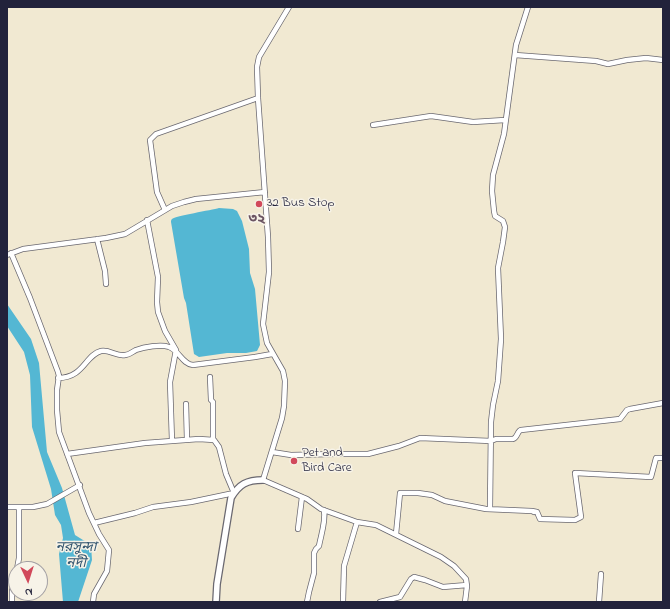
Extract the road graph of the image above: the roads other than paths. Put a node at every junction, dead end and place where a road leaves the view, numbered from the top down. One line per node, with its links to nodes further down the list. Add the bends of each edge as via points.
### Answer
1 (289, 7): 5 (street, via 259,57)
2 (528, 7): 3 (street)
3 (514, 55): 4 (street, via 608,64 634,59); 6 (street)
4 (663, 60)
5 (258, 98): 8 (street); 9 (street, via 151,137 154,181)
6 (505, 120): 7 (street, via 473,122 431,116); 23 (street, via 492,191 494,214 503,221 505,227 498,273 501,360 493,406)
7 (372, 125)
8 (265, 192): 9 (street, via 196,199); 15 (street, via 269,272 263,324)
9 (165, 210): 10 (street)
10 (147, 220): 11 (street, via 125,234); 14 (street, via 158,277 158,312)
11 (97, 240): 12 (street, via 23,249); 13 (street)
12 (9, 254): 17 (street, via 47,343)
13 (106, 284)
14 (176, 350): 15 (street, via 193,365); 17 (street, via 167,346 150,347 123,356 101,351 80,370 70,376); 22 (street, via 170,382)
15 (272, 354): 24 (street, via 283,371 285,381 283,412)
16 (210, 377): 21 (street)
17 (58, 378): 25 (street, via 59,432)
18 (663, 403): 23 (street, via 627,410 620,419 521,430 514,439)
19 (186, 404): 20 (street)
20 (187, 440): 21 (street); 22 (street)
21 (213, 440): 29 (street, via 219,447)
22 (172, 441): 25 (street)
23 (491, 441): 24 (street, via 420,438 368,454 291,455); 33 (street)
24 (272, 452): 27 (street)
25 (67, 454): 28 (street)
26 (663, 458): 33 (street, via 656,458 651,477 575,473 581,516 578,519 540,519 537,512 533,511)
27 (262, 480): 29 (main road, via 248,482); 30 (street)
28 (80, 485): 32 (street, via 47,504); 36 (street)
29 (234, 493): 36 (street, via 153,507); 44 (main road, via 229,506)
30 (302, 497): 34 (street); 37 (street)
31 (7, 507): 32 (street)
32 (19, 508): 39 (street)
33 (490, 509): 38 (street, via 445,501 428,494 400,493)
34 (324, 510): 35 (street); 45 (street, via 325,517 319,546 314,553 314,573)
35 (357, 522): 38 (street); 46 (street, via 344,566)
36 (94, 523): 43 (street, via 109,550 107,571 94,594)
37 (298, 529)
38 (396, 534): 41 (street, via 454,566 466,579)
39 (18, 561)
40 (601, 574): 49 (street)
41 (467, 585): 42 (street, via 443,587 414,578 400,597); 48 (street)
42 (392, 601): 47 (street)
43 (93, 602)
44 (216, 602)
45 (307, 602)
46 (343, 602)
47 (380, 602)
48 (465, 602)
49 (600, 602)

